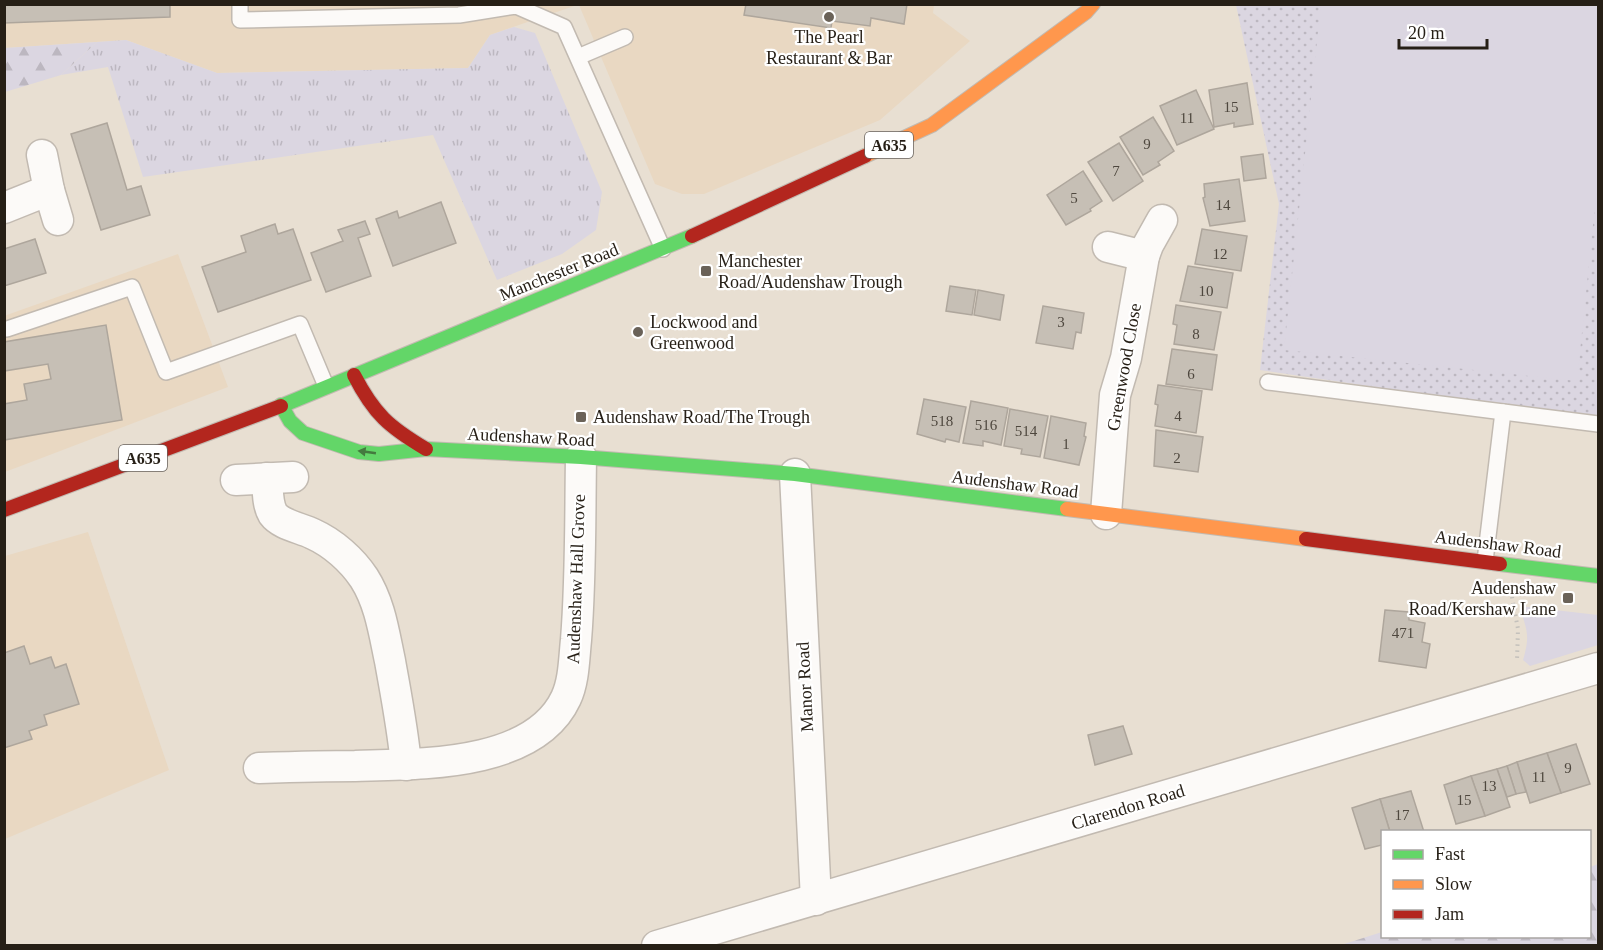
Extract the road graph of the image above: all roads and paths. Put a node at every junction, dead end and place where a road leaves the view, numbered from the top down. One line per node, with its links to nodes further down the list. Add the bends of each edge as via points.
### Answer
1 (240, 4): 4 (lane, via 240,20 459,15 516,6 564,27)
2 (1093, 4): 11 (main road, Manchester Road / A635, via 932,125)
3 (626, 37): 4 (lane)
4 (578, 57): 11 (lane)
5 (42, 155): 6 (street)
6 (49, 190): 7 (street); 8 (street)
7 (4, 208)
8 (58, 220)
9 (1162, 220): 12 (street, Greenwood Close)
10 (1108, 247): 12 (street)
11 (663, 249): 14 (main road, Manchester Road / A635)
12 (1144, 256): 25 (street, Greenwood Close, via 1131,334 1115,395)
13 (7, 329): 16 (lane, via 132,287 166,372 300,324)
14 (354, 375): 16 (main road, Manchester Road / A635); 20 (main road, Audenshaw Road, via 375,413)
15 (1268, 382): 18 (lane)
16 (326, 386): 17 (main road, Manchester Road / A635)
17 (281, 405): 20 (main road, Audenshaw Road, one-way to 17, via 379,454 319,440 303,433); 24 (main road, Manchester Road / A635)
18 (1503, 412): 19 (lane); 26 (lane)
19 (1599, 424)
20 (426, 449): 21 (main road, Audenshaw Road)
21 (581, 458): 22 (main road, Audenshaw Road); 31 (street, Audenshaw Hall Grove, via 578,620 567,697 544,726 522,741 467,759)
22 (795, 474): 25 (main road, Audenshaw Road); 33 (street, Manor Road)
23 (236, 480): 31 (street, via 280,477 270,507 274,515 335,547 364,577 380,613)
24 (4, 510)
25 (1106, 514): 26 (main road, Audenshaw Road)
26 (1485, 561): 27 (main road, Audenshaw Road)
27 (1505, 563): 28 (main road, Audenshaw Road); 29 (path, via 1518,629 1518,658)
28 (1599, 576)
29 (1514, 665)
30 (1599, 668): 33 (street, Clarendon Road)
31 (406, 765): 32 (street, Audenshaw Hall Grove)
32 (259, 768)
33 (816, 900): 34 (street, Clarendon Road)
34 (657, 945)

